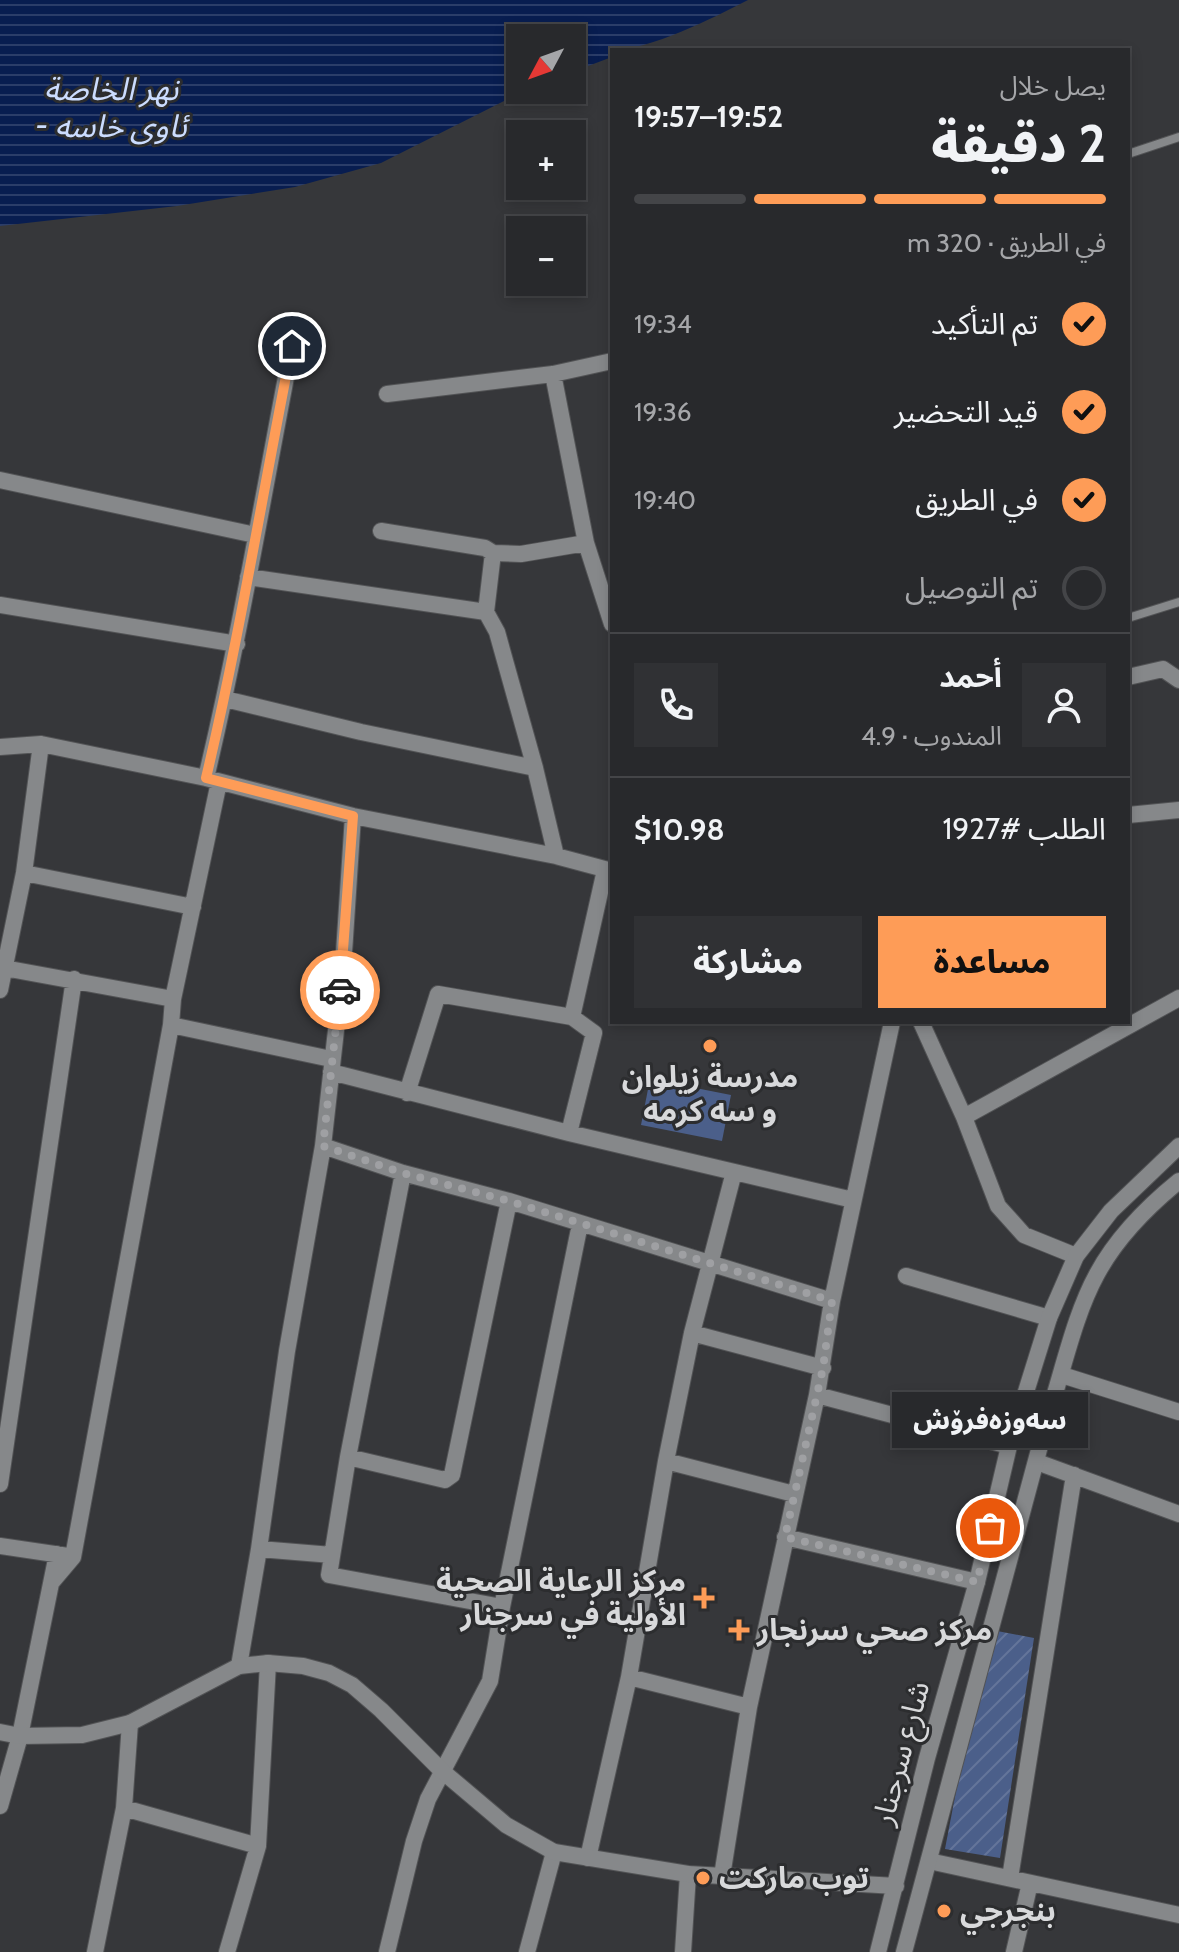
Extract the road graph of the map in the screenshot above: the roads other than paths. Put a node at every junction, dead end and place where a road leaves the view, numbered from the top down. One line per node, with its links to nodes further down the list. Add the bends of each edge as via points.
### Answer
1 (1179, 137): 2 (lane)
2 (1130, 153)
3 (292, 346): 9 (street)
4 (610, 361): 5 (street)
5 (553, 374): 6 (street); 10 (street)
6 (387, 394)
7 (0, 480): 9 (street)
8 (381, 531): 11 (street)
9 (255, 535): 12 (street)
10 (586, 543): 11 (street); 13 (street)
11 (493, 553): 16 (street)
12 (248, 577): 16 (street); 18 (street)
13 (608, 592)
14 (1179, 602): 17 (lane)
15 (0, 605): 18 (street)
16 (486, 612): 24 (street, via 497,632)
17 (1130, 617)
18 (237, 644): 21 (street)
19 (1130, 677): 20 (street, via 1163,669)
20 (1179, 680)
21 (225, 699): 24 (street); 25 (street)
22 (41, 744): 23 (street); 25 (street); 31 (street)
23 (0, 747)
24 (535, 768): 29 (street)
25 (213, 780): 28 (street); 32 (street)
26 (1179, 810): 27 (street)
27 (1130, 815)
28 (353, 816): 29 (street); 44 (street)
29 (556, 856): 30 (street)
30 (608, 870): 38 (street)
31 (24, 873): 32 (street); 33 (street)
32 (193, 907): 37 (street)
33 (4, 968): 34 (street); 35 (street)
34 (74, 979): 37 (street); 72 (street)
35 (0, 990)
36 (1179, 998): 39 (street)
37 (173, 999): 42 (street)
38 (572, 1017): 45 (street, via 438,994); 47 (street, via 594,1033)
39 (1130, 1020)
40 (892, 1024): 54 (street)
41 (922, 1024): 46 (street)
42 (171, 1025): 44 (street); 78 (street)
43 (1120, 1025): 46 (street)
44 (331, 1065): 45 (street); 48 (street)
45 (407, 1093): 47 (street)
46 (964, 1117): 57 (street, via 989,1186 1010,1222 1024,1235)
47 (569, 1133): 50 (street)
48 (323, 1146): 51 (street); 77 (street)
49 (1179, 1146): 57 (street, شارع سرجنار, via 1111,1211)
50 (734, 1172): 54 (street); 58 (street)
51 (403, 1173): 55 (street); 68 (street)
52 (1179, 1181): 53 (street, شارع سرجنار)
53 (1171, 1197): 64 (street, شارع سرجنار, via 1136,1220 1096,1276)
54 (853, 1200): 60 (street)
55 (509, 1201): 56 (street); 68 (street, via 452,1475 445,1480)
56 (580, 1224): 58 (street); 81 (street)
57 (1076, 1256): 61 (street, شارع سرجنار)
58 (709, 1263): 60 (street); 62 (street)
59 (906, 1276): 61 (street)
60 (832, 1301): 63 (street)
61 (1049, 1318): 67 (street, شارع سرجنار)
62 (692, 1333): 63 (street); 69 (street)
63 (823, 1368): 65 (street)
64 (1062, 1375): 66 (street); 70 (street, شارع سرجنار)
65 (817, 1395): 67 (street); 73 (street)
66 (1179, 1412)
67 (1009, 1446): 80 (street, شارع سرجنار)
68 (348, 1457): 79 (street)
69 (666, 1461): 73 (street); 84 (street)
70 (1037, 1462): 71 (street); 95 (street, شارع سرجنار)
71 (1074, 1475): 74 (street); 98 (street)
72 (0, 1484)
73 (794, 1494): 75 (street)
74 (1179, 1514)
75 (785, 1537): 80 (street); 85 (street)
76 (0, 1546): 78 (street)
77 (259, 1549): 79 (street); 83 (street)
78 (65, 1555): 88 (street, via 51,1583)
79 (332, 1555): 81 (street, via 329,1575)
80 (977, 1582): 100 (street, شارع سرجنار)
81 (502, 1607): 89 (street, via 490,1681)
82 (268, 1663): 83 (street); 89 (street, via 303,1666 342,1679); 92 (street)
83 (239, 1666): 86 (street)
84 (629, 1677): 85 (street); 94 (street)
85 (749, 1707): 97 (street)
86 (130, 1723): 88 (street, via 82,1735); 91 (street)
87 (0, 1732): 88 (street)
88 (20, 1736): 90 (street)
89 (441, 1770): 93 (street, via 506,1825); 104 (street, via 414,1841)
90 (0, 1806)
91 (124, 1808): 92 (street); 102 (street)
92 (258, 1846): 103 (street)
93 (554, 1852): 94 (street); 105 (street)
94 (588, 1858): 96 (street)
95 (929, 1861): 98 (street); 108 (street, شارع سرجنار)
96 (688, 1874): 97 (street); 106 (street)
97 (722, 1876): 100 (street)
98 (1010, 1878): 99 (street)
99 (1030, 1883): 101 (street); 109 (street)
100 (896, 1886): 107 (street, شارع سرجنار)
101 (1179, 1915)
102 (95, 1952)
103 (227, 1952)
104 (387, 1952)
105 (527, 1952)
106 (683, 1952)
107 (878, 1952)
108 (904, 1952)
109 (1014, 1952)

